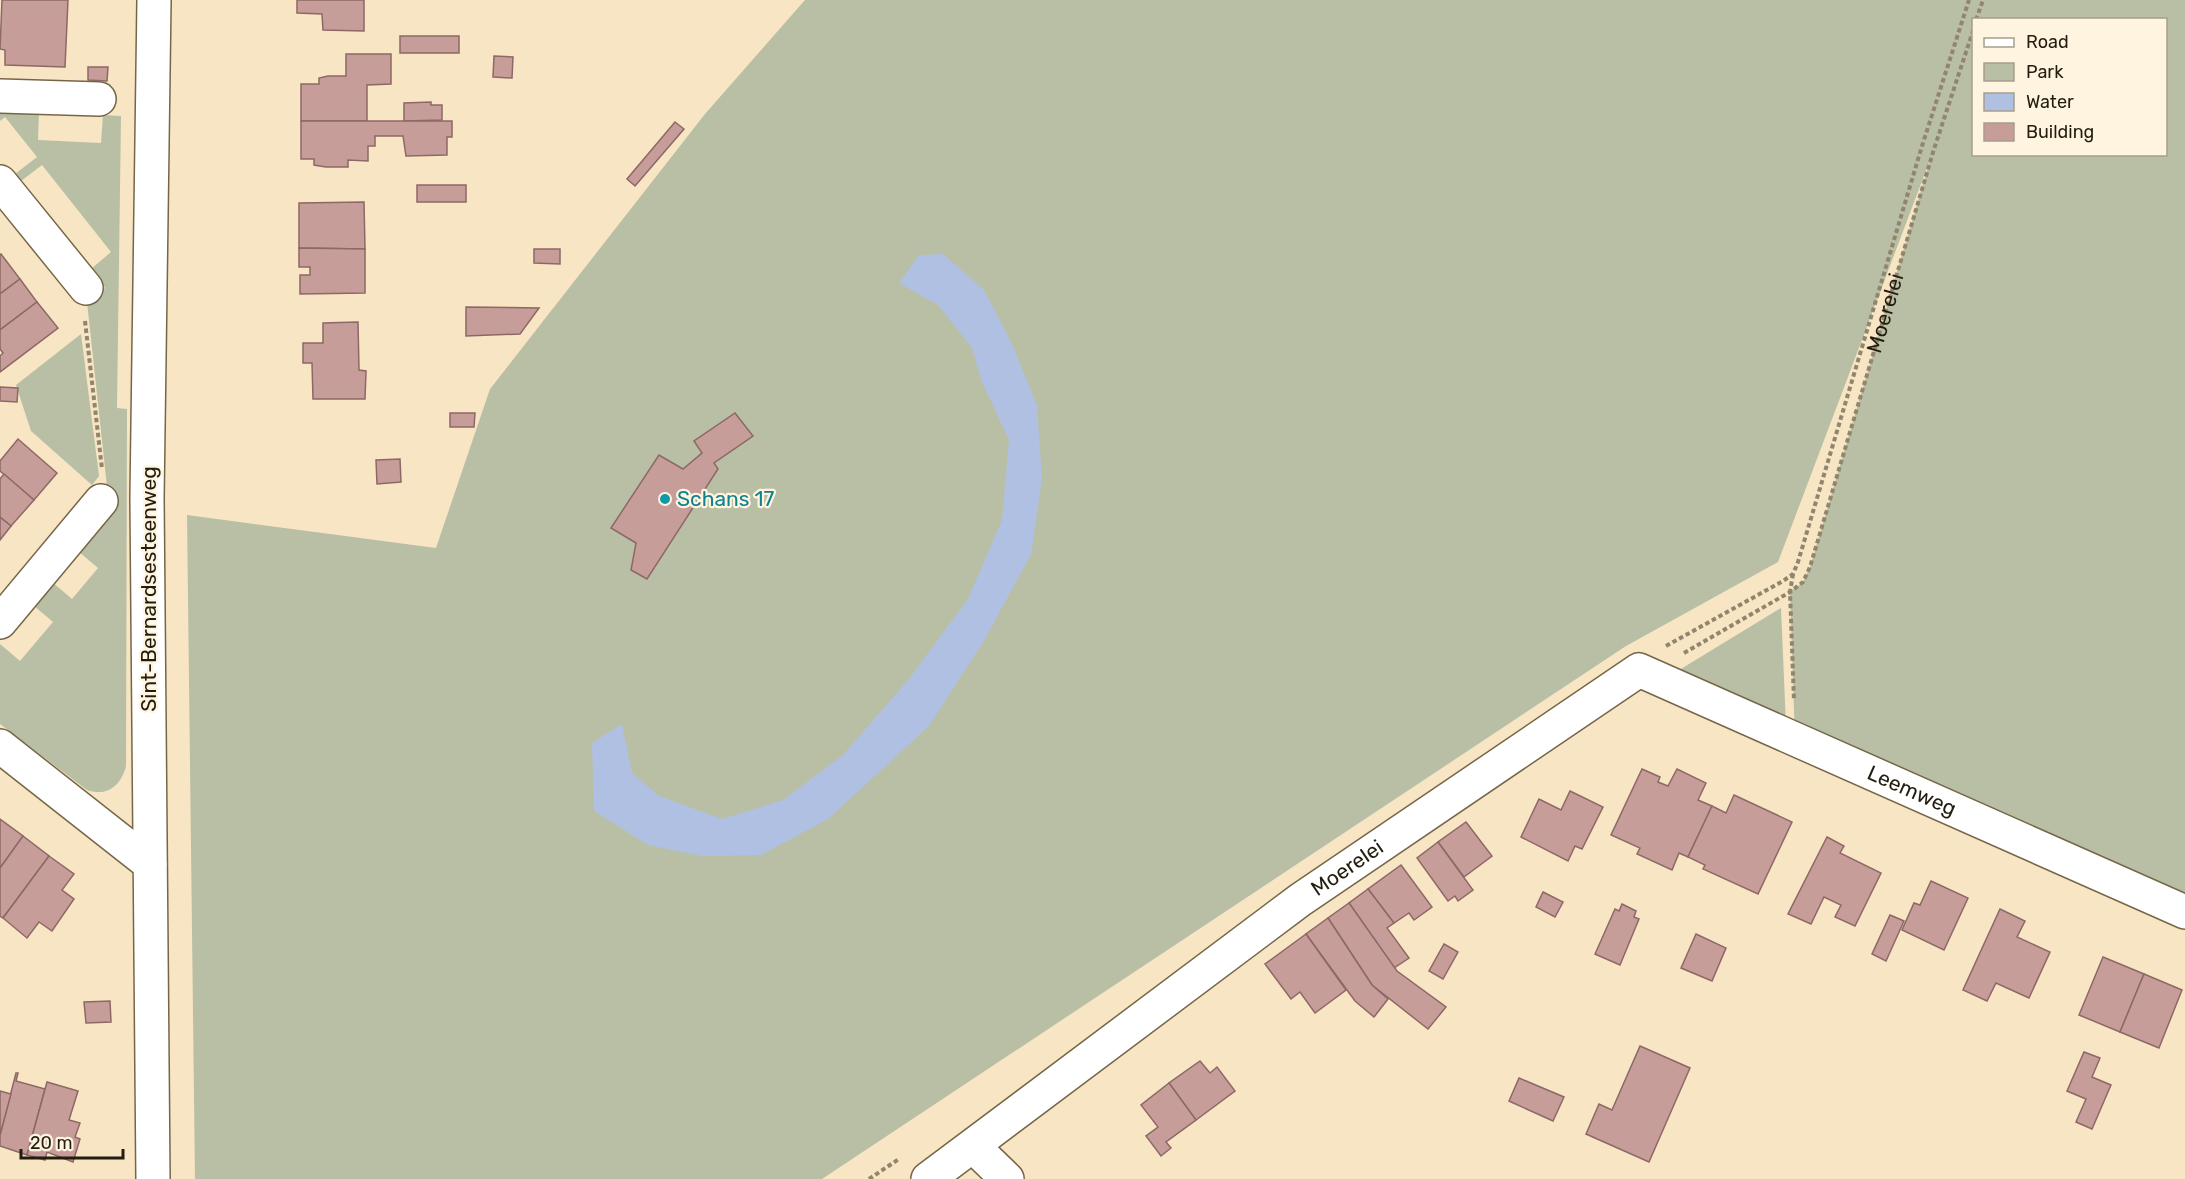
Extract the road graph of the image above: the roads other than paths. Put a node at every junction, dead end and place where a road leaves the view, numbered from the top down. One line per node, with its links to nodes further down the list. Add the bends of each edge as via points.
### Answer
1 (154, 0): 10 (street, Sint-Bernardsesteenweg, via 147,498)
2 (0, 96): 3 (street)
3 (99, 99)
4 (0, 182): 5 (street)
5 (86, 288)
6 (101, 501): 7 (street)
7 (0, 622)
8 (1639, 670): 11 (street, Leemweg); 12 (street, Moerelei, via 1300,900)
9 (0, 746): 10 (street)
10 (150, 864): 13 (street, Sint-Bernardsesteenweg)
11 (2185, 912)
12 (974, 1147): 14 (street, Moerelei); 15 (street)
13 (153, 1179)
14 (928, 1179)
15 (1007, 1179)

